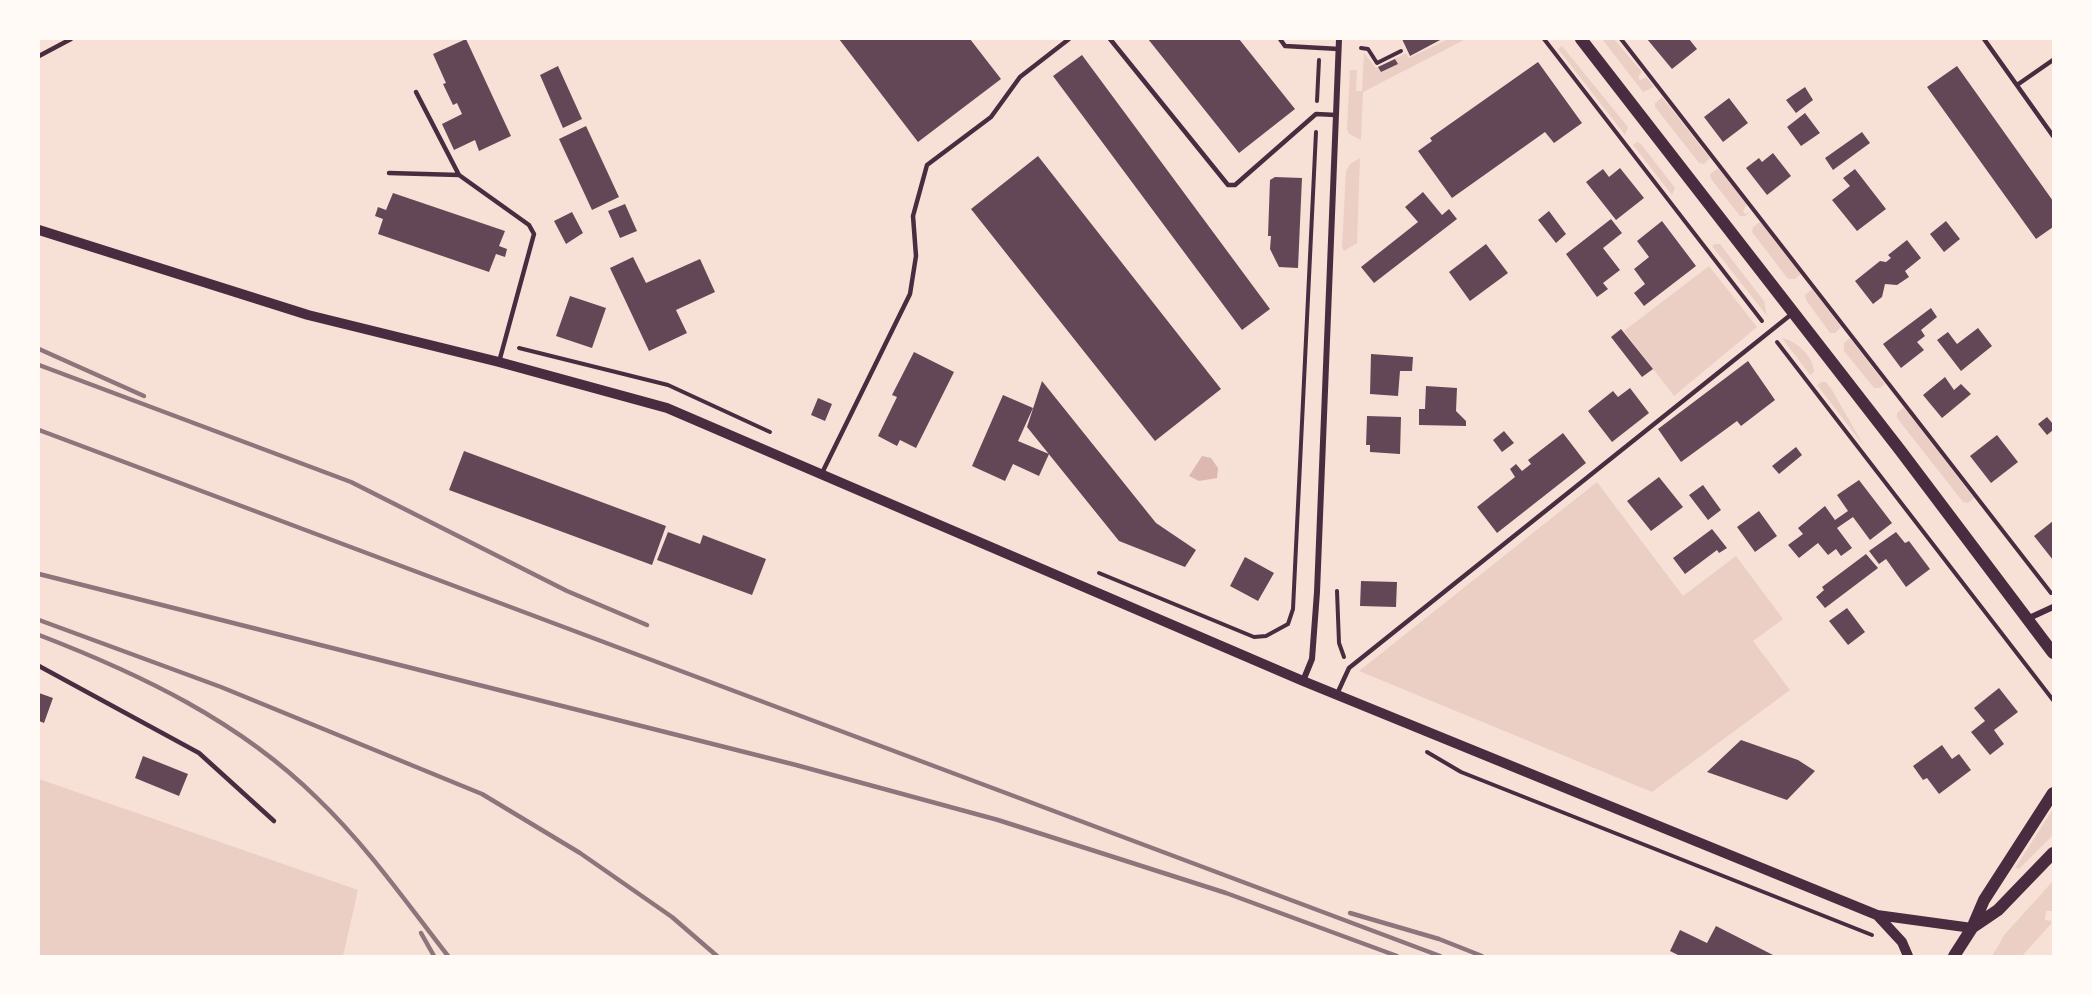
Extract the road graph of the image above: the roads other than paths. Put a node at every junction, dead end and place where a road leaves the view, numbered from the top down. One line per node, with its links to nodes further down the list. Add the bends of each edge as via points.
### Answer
1 (71, 39): 9 (lane)
2 (1069, 39): 20 (lane, via 1020,77 991,117 927,165 913,216 916,256 910,294)
3 (1110, 39): 13 (lane, via 1228,186 1235,185 1317,114)
4 (1280, 39): 8 (lane, via 1285,46)
5 (1339, 39): 8 (street)
6 (1581, 39): 18 (main road)
7 (1984, 39): 11 (lane)
8 (1339, 49): 13 (street)
9 (39, 56)
10 (2053, 60): 11 (lane)
11 (2017, 85): 14 (lane)
12 (416, 92): 16 (lane)
13 (1336, 115): 25 (street, via 1317,592 1312,659)
14 (2053, 136)
15 (389, 173): 16 (lane)
16 (459, 175): 19 (lane, via 529,225 534,234)
17 (39, 231): 19 (street, via 308,315)
18 (1793, 313): 22 (main road); 26 (lane, via 1349,668)
19 (499, 362): 20 (street, via 667,408)
20 (822, 474): 25 (street)
21 (2053, 607): 22 (street)
22 (2027, 619): 23 (main road)
23 (2053, 653)
24 (39, 666): 28 (lane, via 199,753)
25 (1304, 681): 26 (street)
26 (1337, 694): 30 (street)
27 (2053, 793): 31 (main road, via 1984,900)
28 (274, 821)
29 (2053, 853): 31 (main road, via 1998,910)
30 (1877, 915): 31 (street); 32 (street, via 1902,942)
31 (1972, 928): 33 (main road)
32 (1908, 956)
33 (1954, 956)

